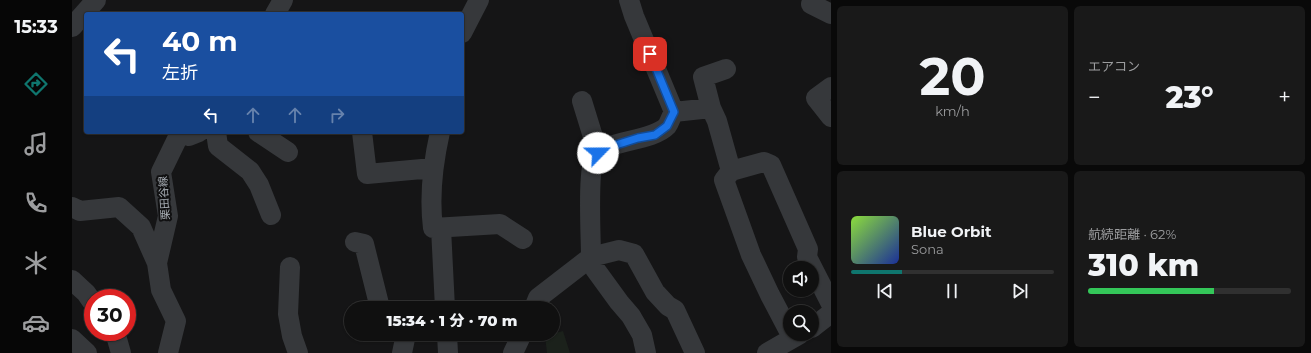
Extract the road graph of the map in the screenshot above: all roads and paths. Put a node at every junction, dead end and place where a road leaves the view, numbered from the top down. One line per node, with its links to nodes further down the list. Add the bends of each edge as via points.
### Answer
1 (96, 0): 6 (street)
2 (283, 0): 7 (street)
3 (479, 0): 11 (street)
4 (629, 0): 16 (street)
5 (811, 4): 9 (street)
6 (85, 12)
7 (276, 12)
8 (84, 14): 10 (street)
9 (831, 14)
10 (72, 27)
11 (464, 29)
12 (726, 69): 15 (street, via 703,77)
13 (831, 87): 17 (street, via 816,98)
14 (582, 101): 24 (street)
15 (711, 108): 16 (street); 26 (street)
16 (674, 112): 24 (street, via 667,126 655,135 600,150)
17 (831, 117)
18 (183, 134): 33 (street, 栗田谷線, via 161,172 168,216)
19 (216, 134): 28 (street, via 218,146 250,171 259,185)
20 (261, 134): 23 (street)
21 (362, 134): 25 (street, via 367,174)
22 (440, 134): 25 (street)
23 (288, 152)
24 (598, 153): 32 (street, via 591,173)
25 (433, 168): 29 (street, via 433,228)
26 (731, 171): 40 (street, via 764,162 771,165 808,250 807,257); 42 (street, via 724,180 752,255)
27 (72, 207): 33 (street, via 80,211 119,207 141,227)
28 (271, 215)
29 (441, 228): 30 (street, via 500,224); 38 (street)
30 (523, 239)
31 (355, 242): 37 (street, via 364,244)
32 (591, 256): 39 (street); 57 (street, via 595,269 631,316 642,335); 58 (street, via 619,250 634,254 654,292 675,310)
33 (157, 263): 52 (street, 栗田谷線, via 161,290 176,321)
34 (290, 267): 53 (street, via 288,314)
35 (72, 280): 36 (street)
36 (84, 291)
37 (378, 301)
38 (445, 301)
39 (537, 301)
40 (831, 304)
41 (831, 313): 43 (street)
42 (783, 315)
43 (819, 322)
44 (72, 339): 50 (street)
45 (118, 341): 51 (street)
46 (405, 341): 54 (street)
47 (447, 341): 55 (street)
48 (519, 341): 56 (street)
49 (784, 341): 59 (street)
50 (87, 353)
51 (121, 353)
52 (168, 353)
53 (298, 353)
54 (402, 353)
55 (448, 353)
56 (514, 353)
57 (646, 353)
58 (695, 353)
59 (767, 353)

